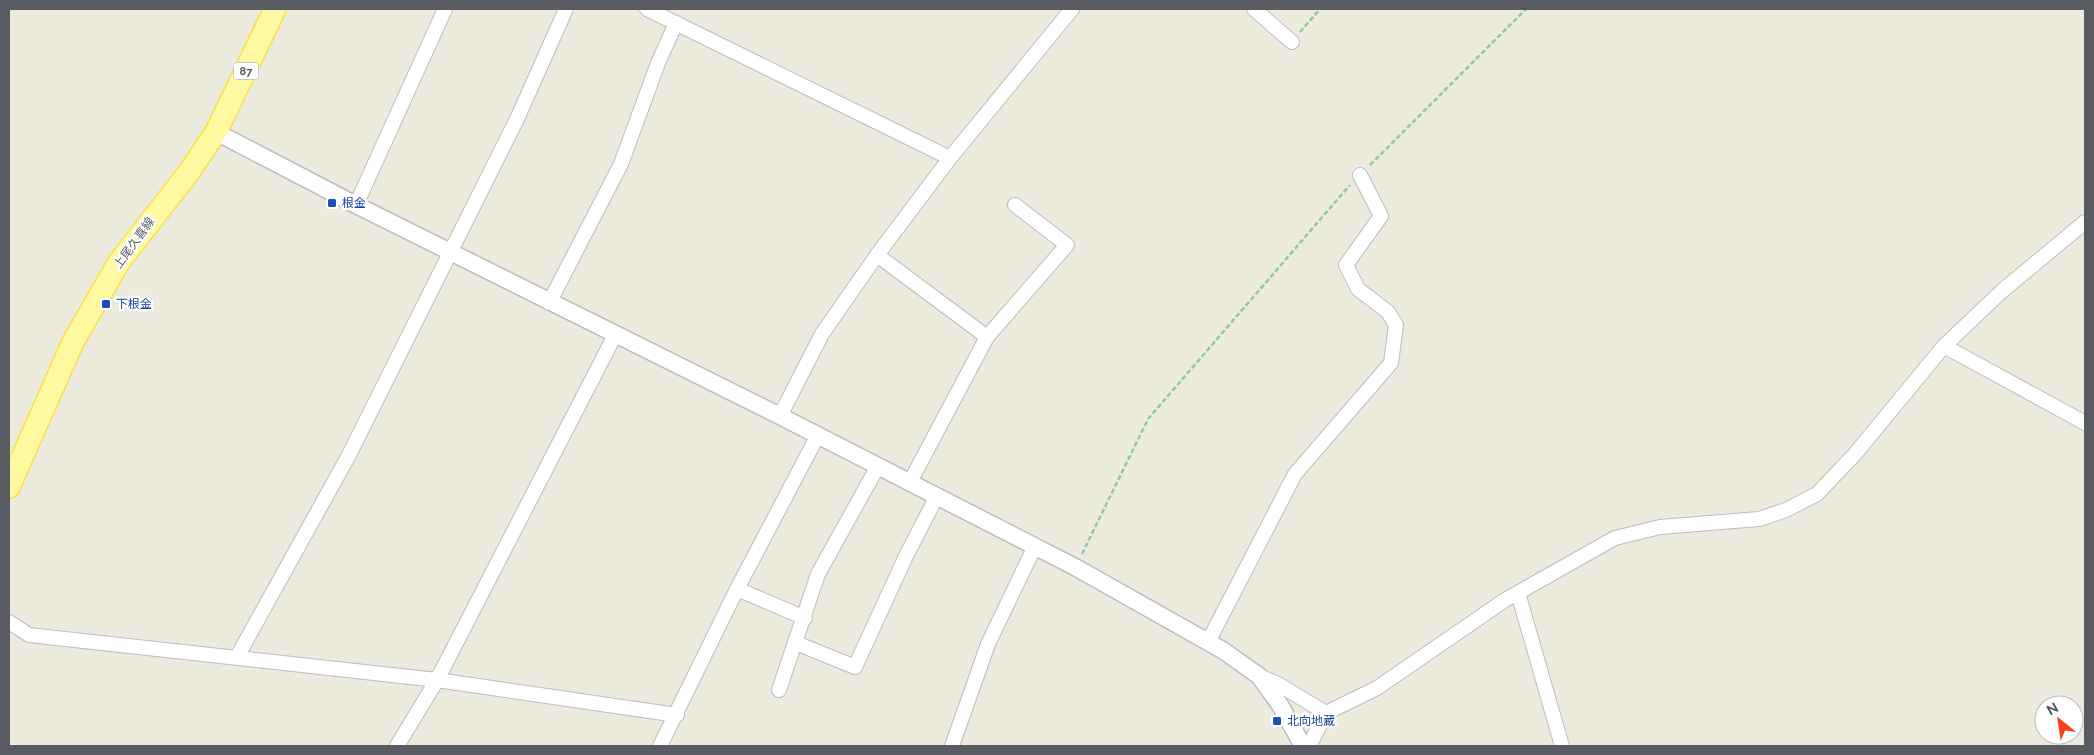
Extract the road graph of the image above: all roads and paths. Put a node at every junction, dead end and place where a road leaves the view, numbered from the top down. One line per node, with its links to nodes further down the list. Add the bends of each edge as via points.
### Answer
1 (275, 9): 11 (main road, 上尾久喜線 / 87)
2 (444, 9): 14 (street)
3 (566, 9): 17 (street, via 517,119)
4 (647, 9): 9 (street)
5 (1072, 9): 12 (street)
6 (1254, 9): 10 (street)
7 (1320, 9): 10 (path)
8 (1526, 9): 13 (path)
9 (676, 23): 12 (street); 19 (street, via 621,164)
10 (1292, 42)
11 (216, 132): 14 (street); 28 (main road, 上尾久喜線 / 87, via 119,262 53,385)
12 (950, 158): 18 (street)
13 (1360, 175): 31 (path, via 1148,419); 36 (street, via 1381,216 1346,265 1358,289 1388,312 1396,325 1391,363 1295,474)
14 (356, 205): 17 (street)
15 (1015, 205): 21 (street, via 1067,245)
16 (2085, 222): 22 (street, via 2002,291)
17 (451, 253): 19 (street); 38 (street, via 350,455)
18 (877, 255): 21 (street); 23 (street, via 822,334)
19 (549, 303): 20 (street)
20 (615, 335): 23 (street); 40 (street)
21 (987, 337): 27 (street)
22 (1944, 346): 24 (street); 33 (street, via 1855,454 1817,494 1786,510 1759,518 1660,527 1614,538)
23 (780, 416): 25 (street)
24 (2085, 423)
25 (818, 435): 26 (street); 32 (street)
26 (878, 466): 27 (street); 34 (street, via 818,574)
27 (910, 482): 29 (street)
28 (9, 487)
29 (937, 496): 30 (street); 37 (street, via 855,668)
30 (1035, 546): 31 (street); 46 (street, via 988,644)
31 (1075, 567): 36 (street)
32 (737, 589): 34 (street); 43 (street)
33 (1518, 593): 42 (street, via 1377,688); 49 (street)
34 (805, 618): 37 (street)
35 (9, 622): 38 (street, via 29,635)
36 (1208, 642): 39 (street)
37 (796, 643): 41 (street)
38 (237, 657): 40 (street)
39 (1259, 676): 42 (street); 47 (street)
40 (437, 680): 43 (street); 44 (street)
41 (779, 690)
42 (1326, 714): 48 (street)
43 (677, 716): 45 (street)
44 (397, 746)
45 (660, 746)
46 (952, 746)
47 (1303, 746)
48 (1309, 746)
49 (1562, 746)

